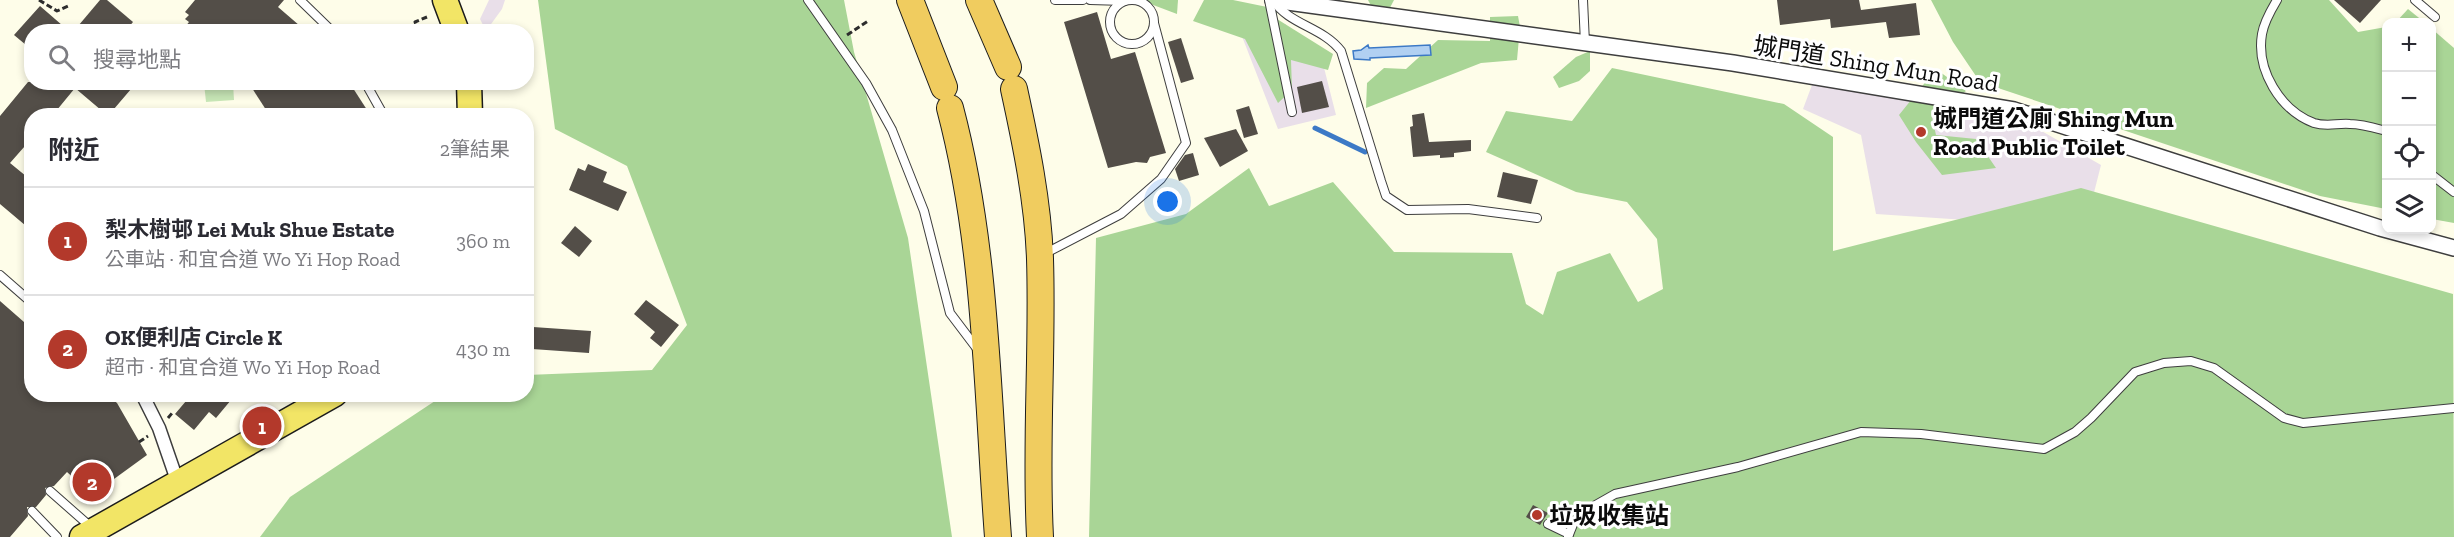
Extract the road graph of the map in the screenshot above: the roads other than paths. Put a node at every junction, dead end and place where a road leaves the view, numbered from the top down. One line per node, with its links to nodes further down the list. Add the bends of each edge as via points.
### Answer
1 (300, 0): 17 (lane)
2 (445, 0): 18 (main road)
3 (808, 0): 33 (lane, via 866,83 892,130 924,211 950,313)
4 (910, 0): 33 (highway, via 947,98 971,213)
5 (979, 0): 30 (highway, via 1011,78 1026,142)
6 (1055, 0): 7 (lane)
7 (1083, 0)
8 (1090, 0): 13 (lane)
9 (1272, 0): 19 (street, 城門道 Shing Mun Road); 24 (lane); 28 (lane, via 1285,14 1327,38 1341,51 1386,196 1395,204 1407,210 1468,209)
10 (1583, 0): 19 (lane)
11 (2277, 0): 25 (lane, via 2262,34 2263,61 2286,106 2326,126 2350,124)
12 (2415, 0): 15 (lane)
13 (1125, 1): 14 (lane); 16 (lane, via 1114,10 1109,23 1121,42 1143,42)
14 (1139, 1): 16 (lane, via 1150,10)
15 (2435, 17)
16 (1154, 23): 30 (lane, via 1186,143 1161,178 1121,214)
17 (325, 24)
18 (454, 24)
19 (1585, 43): 29 (street, 城門道 Shing Mun Road, via 1733,63 2014,110 2380,228)
20 (369, 90): 22 (lane)
21 (469, 90): 23 (main road)
22 (380, 108)
23 (470, 108)
24 (1292, 112)
25 (2382, 130)
26 (2436, 178): 27 (lane)
27 (2454, 192)
28 (1537, 218)
29 (2454, 248)
30 (1040, 256): 45 (highway)
31 (0, 275): 32 (lane)
32 (24, 296)
33 (987, 362): 44 (highway)
34 (146, 402): 37 (street)
35 (321, 402): 37 (main road)
36 (2454, 408): 42 (lane, via 2303,423 2284,418 2214,368 2191,361 2164,363 2135,372 2075,432 2044,449 1922,434 1861,432 1738,467 1615,494 1585,511)
37 (178, 483): 41 (main road)
38 (50, 491): 41 (lane)
39 (32, 511): 43 (lane)
40 (1548, 524): 42 (lane)
41 (88, 533)
42 (1568, 536)
43 (57, 537)
44 (998, 537)
45 (1040, 537)

